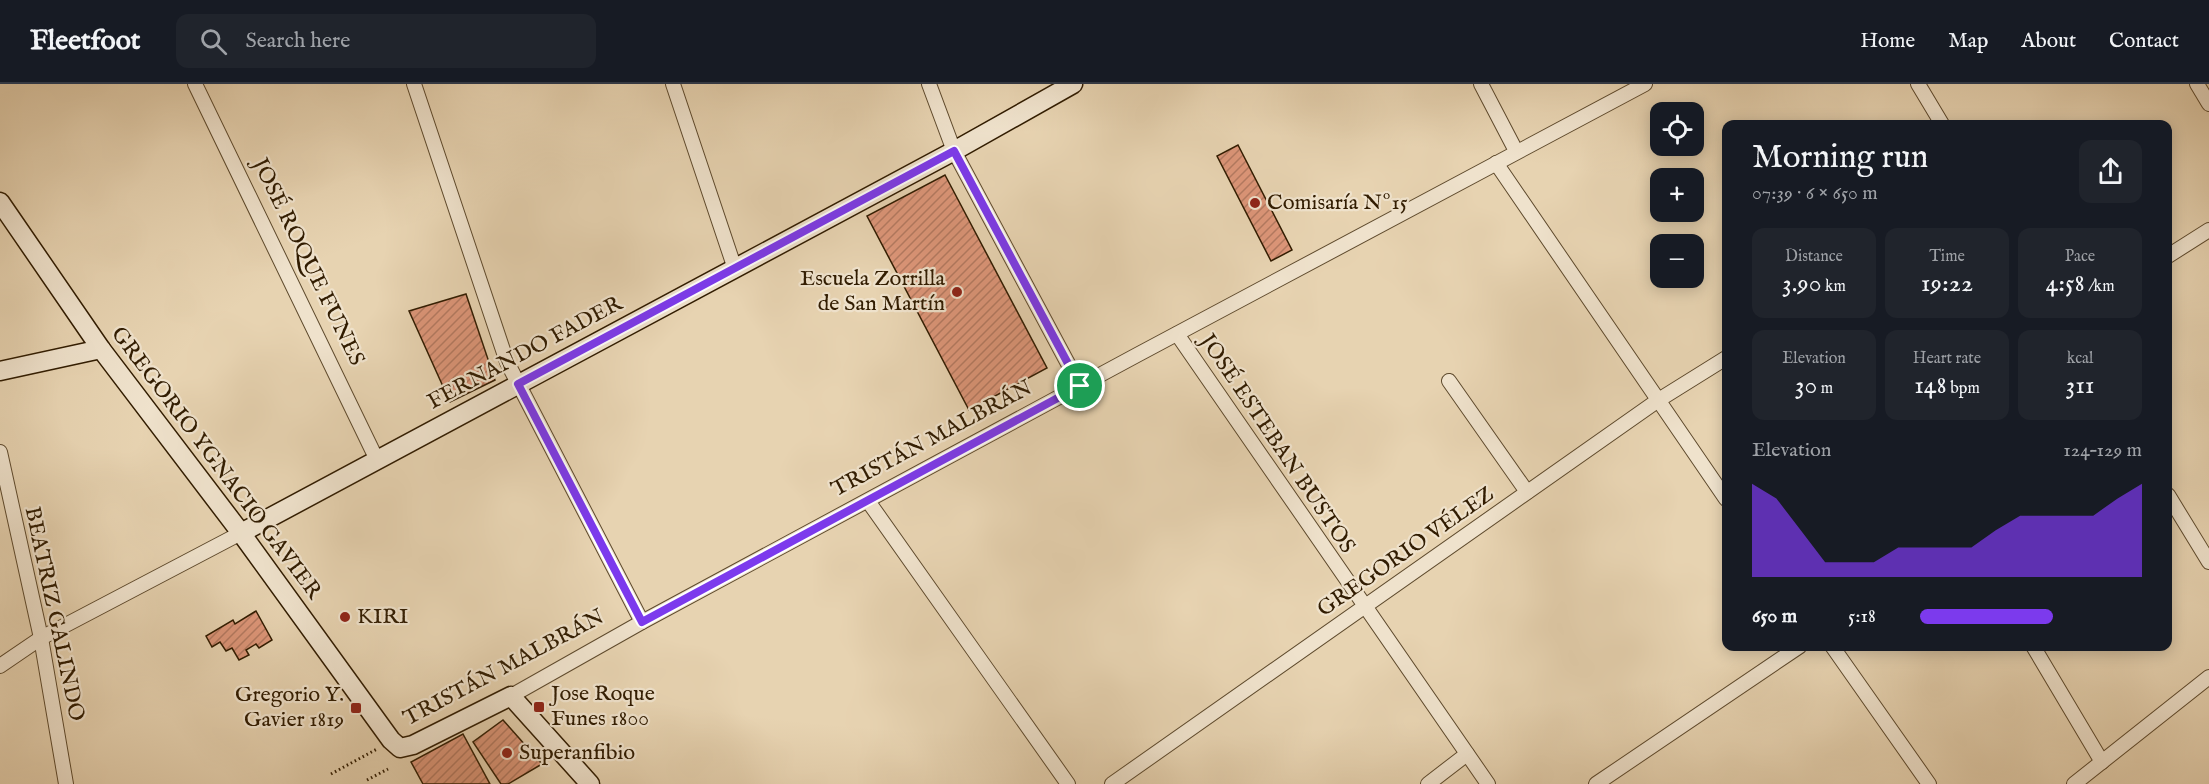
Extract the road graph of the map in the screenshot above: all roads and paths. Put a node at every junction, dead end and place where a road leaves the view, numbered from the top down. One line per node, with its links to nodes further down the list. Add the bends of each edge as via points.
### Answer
1 (195, 84): 28 (street, JOSÉ ROQUE FUNES)
2 (414, 84): 24 (street, via 507,362)
3 (673, 84): 18 (street)
4 (929, 84): 12 (street)
5 (1073, 84): 12 (main road, FERNANDO FADER)
6 (1481, 84): 13 (street)
7 (1645, 84): 13 (street, TRISTÁN MALBRÁN)
8 (1918, 84): 11 (street)
9 (2197, 84): 10 (street)
10 (2209, 104)
11 (1940, 120)
12 (954, 151): 18 (main road, FERNANDO FADER); 25 (street)
13 (1516, 151): 14 (street, TRISTÁN MALBRÁN)
14 (1496, 163): 19 (street, TRISTÁN MALBRÁN); 26 (street)
15 (0, 202): 20 (main road, GREGORIO YGNACIO GAVIER)
16 (2209, 230): 17 (street)
17 (2172, 253)
18 (735, 269): 24 (main road, FERNANDO FADER)
19 (1177, 334): 25 (street, TRISTÁN MALBRÁN); 35 (street, JOSÉ ESTEBAN BUSTOS)
20 (100, 349): 22 (main road); 33 (main road, GREGORIO YGNACIO GAVIER)
21 (1722, 360): 26 (street, GREGORIO VÉLEZ)
22 (0, 371)
23 (1449, 381): 29 (street)
24 (518, 384): 28 (main road, FERNANDO FADER); 36 (street)
25 (1080, 386): 31 (street, TRISTÁN MALBRÁN)
26 (1657, 401): 29 (street, GREGORIO VÉLEZ); 30 (street)
27 (0, 452): 37 (street, BEATRIZ GALINDO)
28 (377, 460): 33 (main road, FERNANDO FADER)
29 (1527, 492): 35 (street, GREGORIO VÉLEZ)
30 (1722, 492)
31 (868, 501): 36 (street, TRISTÁN MALBRÁN); 53 (street)
32 (2172, 502): 34 (street)
33 (241, 533): 37 (street, FERNANDO FADER); 44 (main road, GREGORIO YGNACIO GAVIER)
34 (2209, 562)
35 (1364, 607): 46 (street, JOSÉ ESTEBAN BUSTOS); 54 (street, GREGORIO VÉLEZ)
36 (642, 622): 43 (street, TRISTÁN MALBRÁN)
37 (41, 638): 41 (street, FERNANDO FADER); 51 (street, BEATRIZ GALINDO)
38 (1793, 651): 57 (street)
39 (1836, 651): 58 (street)
40 (2036, 651): 47 (street)
41 (0, 666)
42 (2209, 677): 47 (street)
43 (512, 696): 44 (main road, TRISTÁN MALBRÁN); 52 (main road)
44 (400, 748)
45 (377, 749): 49 (path)
46 (1467, 754): 55 (street); 56 (street, JOSÉ ESTEBAN BUSTOS)
47 (2102, 762): 59 (street)
48 (388, 769): 50 (path)
49 (331, 774)
50 (367, 780)
51 (66, 784)
52 (590, 784)
53 (1068, 784)
54 (1112, 784)
55 (1428, 784)
56 (1488, 784)
57 (1596, 784)
58 (1929, 784)
59 (2074, 784)

